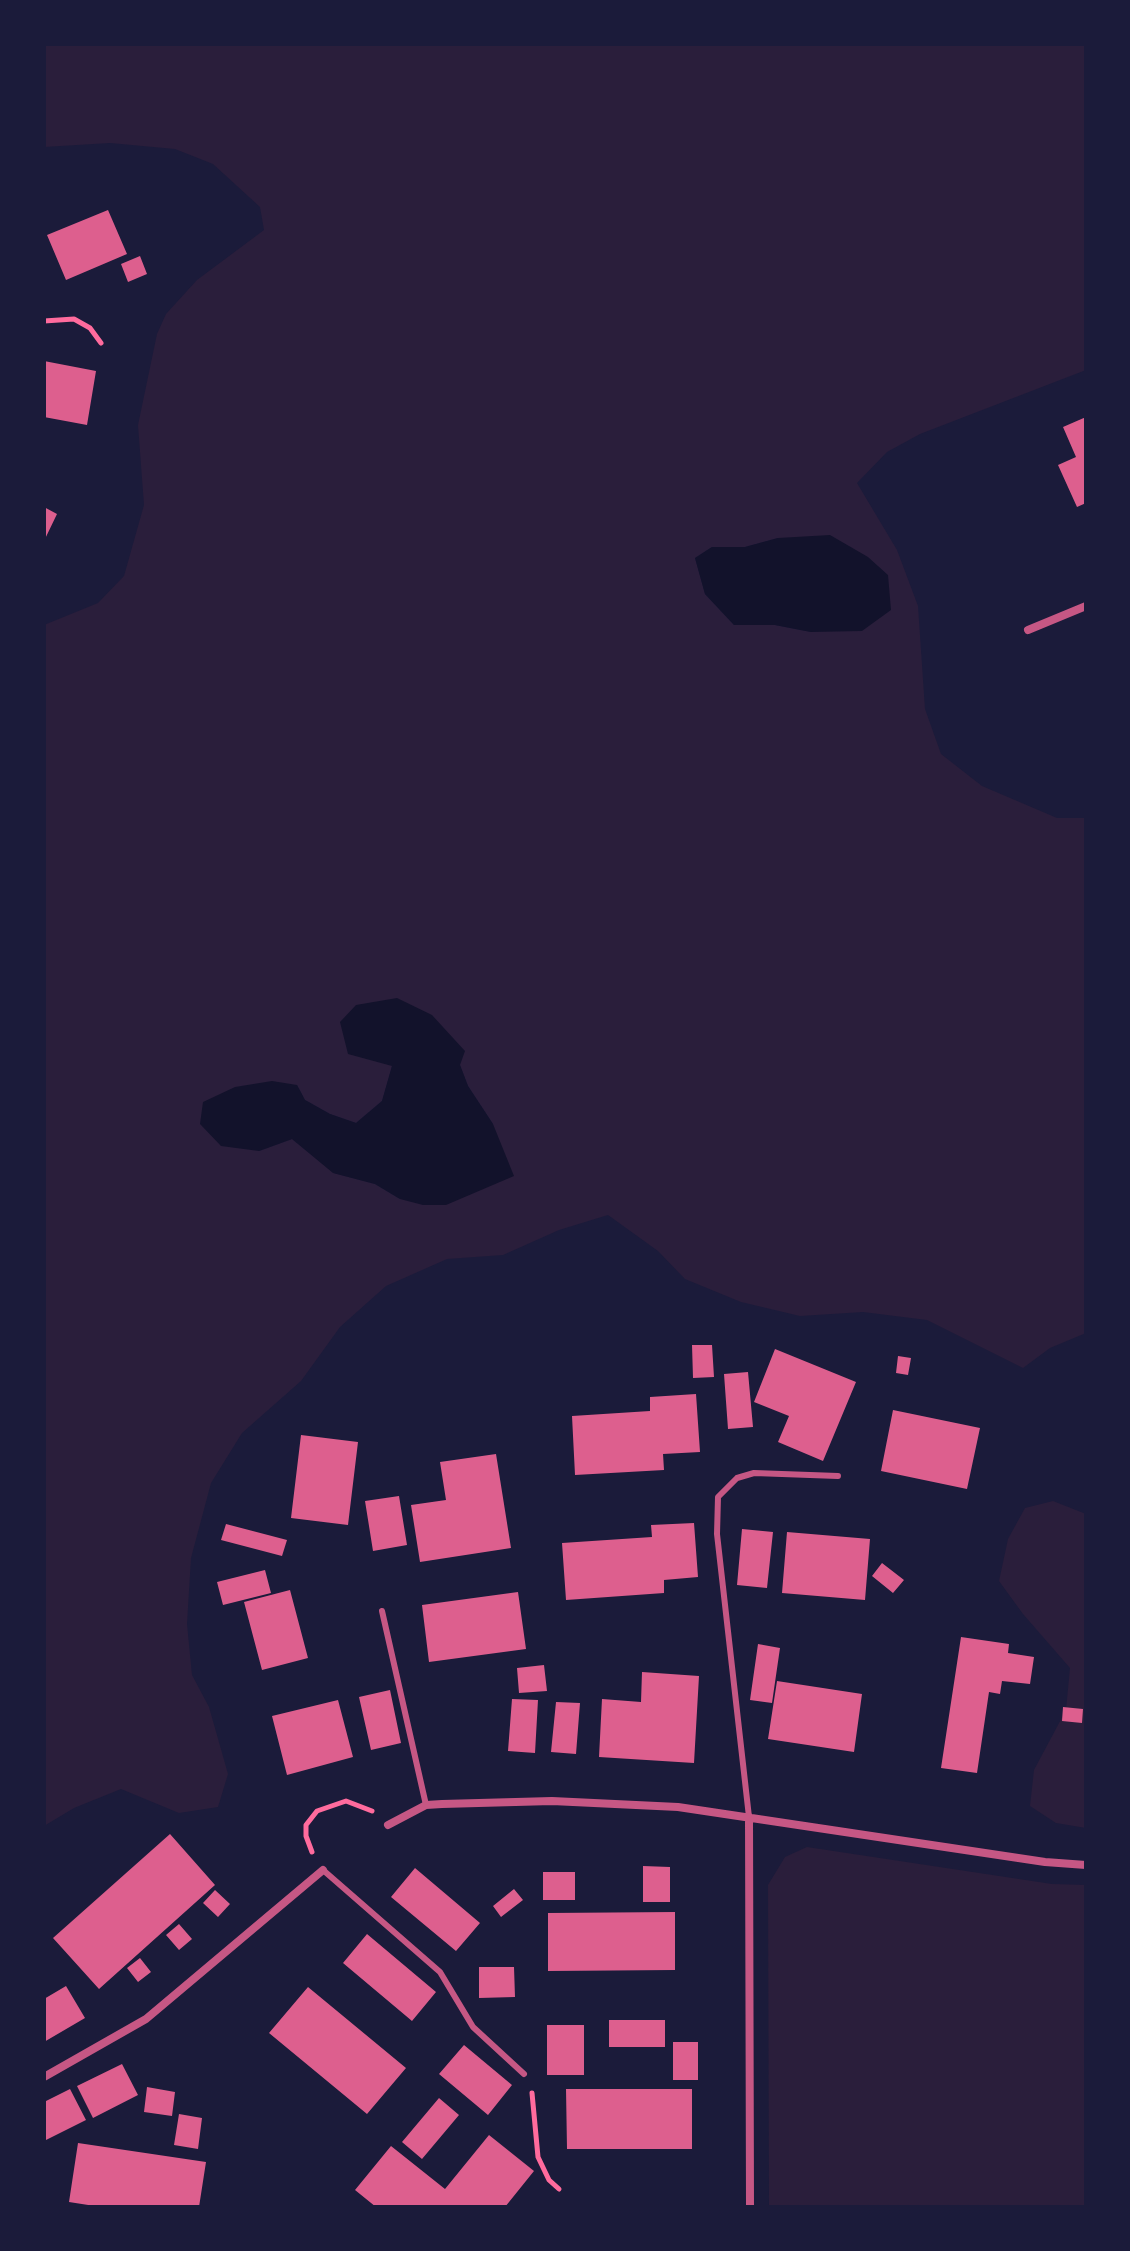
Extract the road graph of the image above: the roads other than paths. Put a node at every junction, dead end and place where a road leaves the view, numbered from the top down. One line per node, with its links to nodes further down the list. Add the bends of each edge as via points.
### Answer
1 (1086, 606): 2 (street)
2 (1028, 630)
3 (838, 1476): 6 (lane, via 754,1473 737,1478 718,1497 717,1534)
4 (382, 1611): 5 (lane)
5 (426, 1805): 6 (street, via 552,1801 678,1807); 7 (street)
6 (749, 1817): 8 (street); 12 (street)
7 (388, 1825)
8 (1086, 1865)
9 (323, 1870): 10 (lane, via 440,1972 473,2027); 11 (street, via 146,2019)
10 (524, 2074)
11 (44, 2077)
12 (750, 2207)

